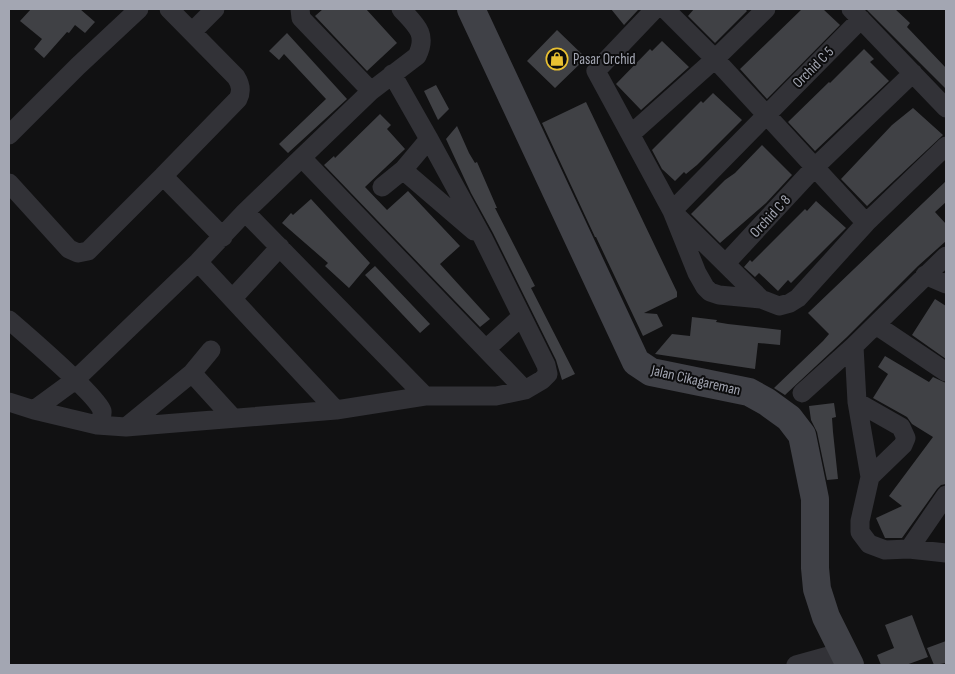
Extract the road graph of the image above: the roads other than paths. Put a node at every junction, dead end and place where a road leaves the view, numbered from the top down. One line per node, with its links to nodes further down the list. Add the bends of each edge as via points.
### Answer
1 (169, 9): 11 (street)
2 (215, 9): 11 (street)
3 (300, 9): 15 (street, via 301,18)
4 (401, 9): 14 (street, via 418,28 421,48 417,56)
5 (471, 9): 64 (street, Jalan Cikagareman, via 636,362 651,372 749,392 789,418 802,435 815,499 817,589)
6 (655, 9): 18 (street, via 596,72)
7 (665, 9): 12 (street)
8 (766, 9): 12 (street)
9 (130, 11): 19 (street)
10 (856, 14): 13 (street); 17 (street, Orchid C 5)
11 (192, 32): 25 (street, via 236,77 241,93)
12 (715, 59): 17 (street); 18 (street)
13 (913, 73): 16 (street); 23 (street, Orchid C 8)
14 (392, 74): 15 (street); 20 (street)
15 (371, 91): 22 (street)
16 (946, 108)
17 (766, 114): 23 (street); 28 (street, Orchid C 5)
18 (631, 134): 28 (street)
19 (9, 135)
20 (430, 139): 24 (street); 32 (street)
21 (946, 146): 30 (street)
22 (302, 158): 29 (street); 45 (street)
23 (814, 168): 30 (street); 36 (street, Orchid C 8)
24 (403, 170): 27 (street); 32 (street)
25 (163, 176): 26 (street, via 88,250 78,253 69,249); 31 (street)
26 (9, 183)
27 (382, 187)
28 (672, 211): 36 (street); 40 (street, via 697,273 710,292)
29 (245, 212): 31 (street); 33 (street)
30 (866, 223): 40 (street, via 798,298 780,306)
31 (223, 237): 35 (street)
32 (483, 238): 41 (street)
33 (280, 247): 39 (street); 52 (street)
34 (946, 256): 37 (street)
35 (198, 262): 39 (street); 49 (street)
36 (726, 264): 40 (street)
37 (925, 275): 38 (street); 43 (street)
38 (946, 284)
39 (233, 298): 56 (street)
40 (761, 299)
41 (521, 317): 45 (street); 50 (street, via 548,374)
42 (9, 320): 49 (street)
43 (876, 325): 44 (street); 47 (street)
44 (854, 346): 51 (street); 54 (street)
45 (486, 349): 50 (street)
46 (210, 350): 48 (street)
47 (946, 372)
48 (192, 373): 57 (street); 59 (street)
49 (76, 380): 55 (street); 58 (street, via 101,409 102,416)
50 (525, 390): 52 (street, via 496,396)
51 (802, 394)
52 (425, 396): 56 (street)
53 (9, 402): 55 (street)
54 (857, 402): 60 (street); 60 (street, via 901,427 906,438 904,446)
55 (34, 410): 58 (street)
56 (336, 410): 57 (street)
57 (233, 418): 59 (street)
58 (97, 425): 59 (street)
59 (126, 427)
60 (870, 477): 62 (street, via 860,532 869,544 885,550)
61 (946, 495): 62 (street)
62 (909, 549): 63 (street)
63 (946, 553)
64 (846, 659): 65 (street)
65 (796, 665)

